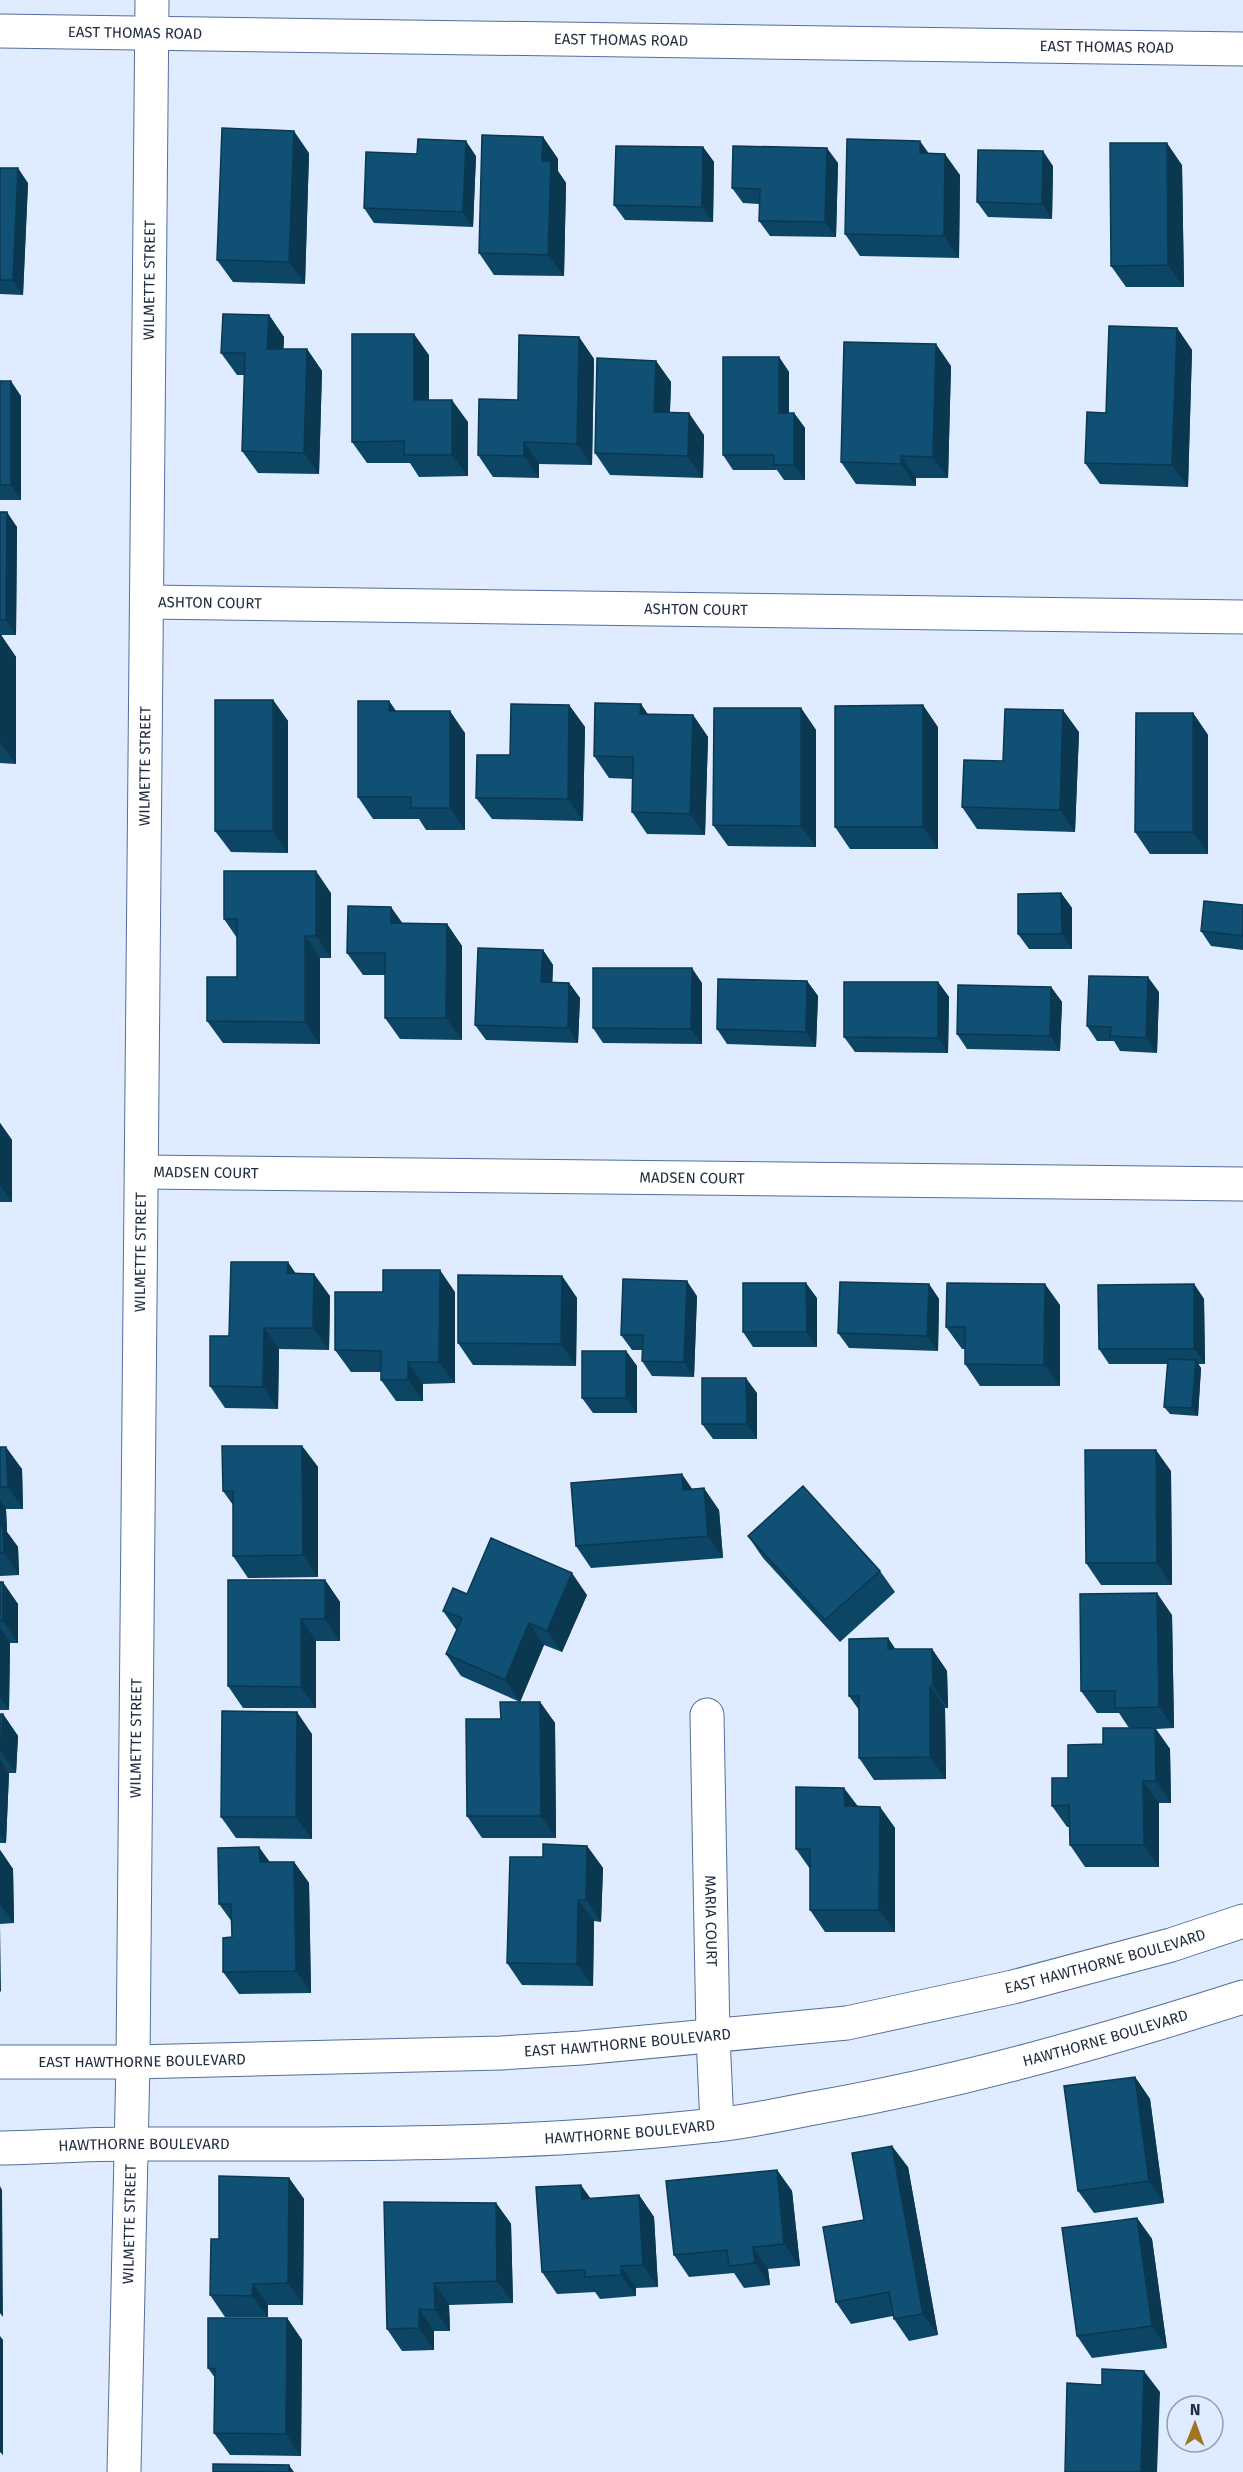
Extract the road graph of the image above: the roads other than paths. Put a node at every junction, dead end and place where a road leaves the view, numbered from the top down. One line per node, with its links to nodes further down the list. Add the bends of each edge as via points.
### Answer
1 (152, 0): 3 (street, WILMETTE STREET)
2 (0, 31): 3 (street, EAST THOMAS ROAD)
3 (153, 33): 4 (street, EAST THOMAS ROAD); 5 (street, WILMETTE STREET)
4 (1243, 49)
5 (148, 602): 6 (street, ASHTON COURT); 7 (street, WILMETTE STREET)
6 (1243, 617)
7 (142, 1172): 8 (street, MADSEN COURT); 14 (street, WILMETTE STREET)
8 (1243, 1184)
9 (707, 1715): 12 (street, MARIA COURT)
10 (1243, 1921): 12 (street, EAST HAWTHORNE BOULEVARD, via 1171,1945 1013,1987 847,2023)
11 (1243, 1997): 15 (street, HAWTHORNE BOULEVARD, via 995,2070 893,2094)
12 (713, 2036): 14 (street, EAST HAWTHORNE BOULEVARD, via 501,2053); 15 (street, MARIA COURT)
13 (0, 2062): 14 (street, EAST HAWTHORNE BOULEVARD)
14 (133, 2062): 16 (street, WILMETTE STREET)
15 (717, 2125): 16 (street, HAWTHORNE BOULEVARD, via 481,2142)
16 (130, 2144): 17 (street, HAWTHORNE BOULEVARD); 18 (street, WILMETTE STREET)
17 (0, 2148)
18 (124, 2472)

